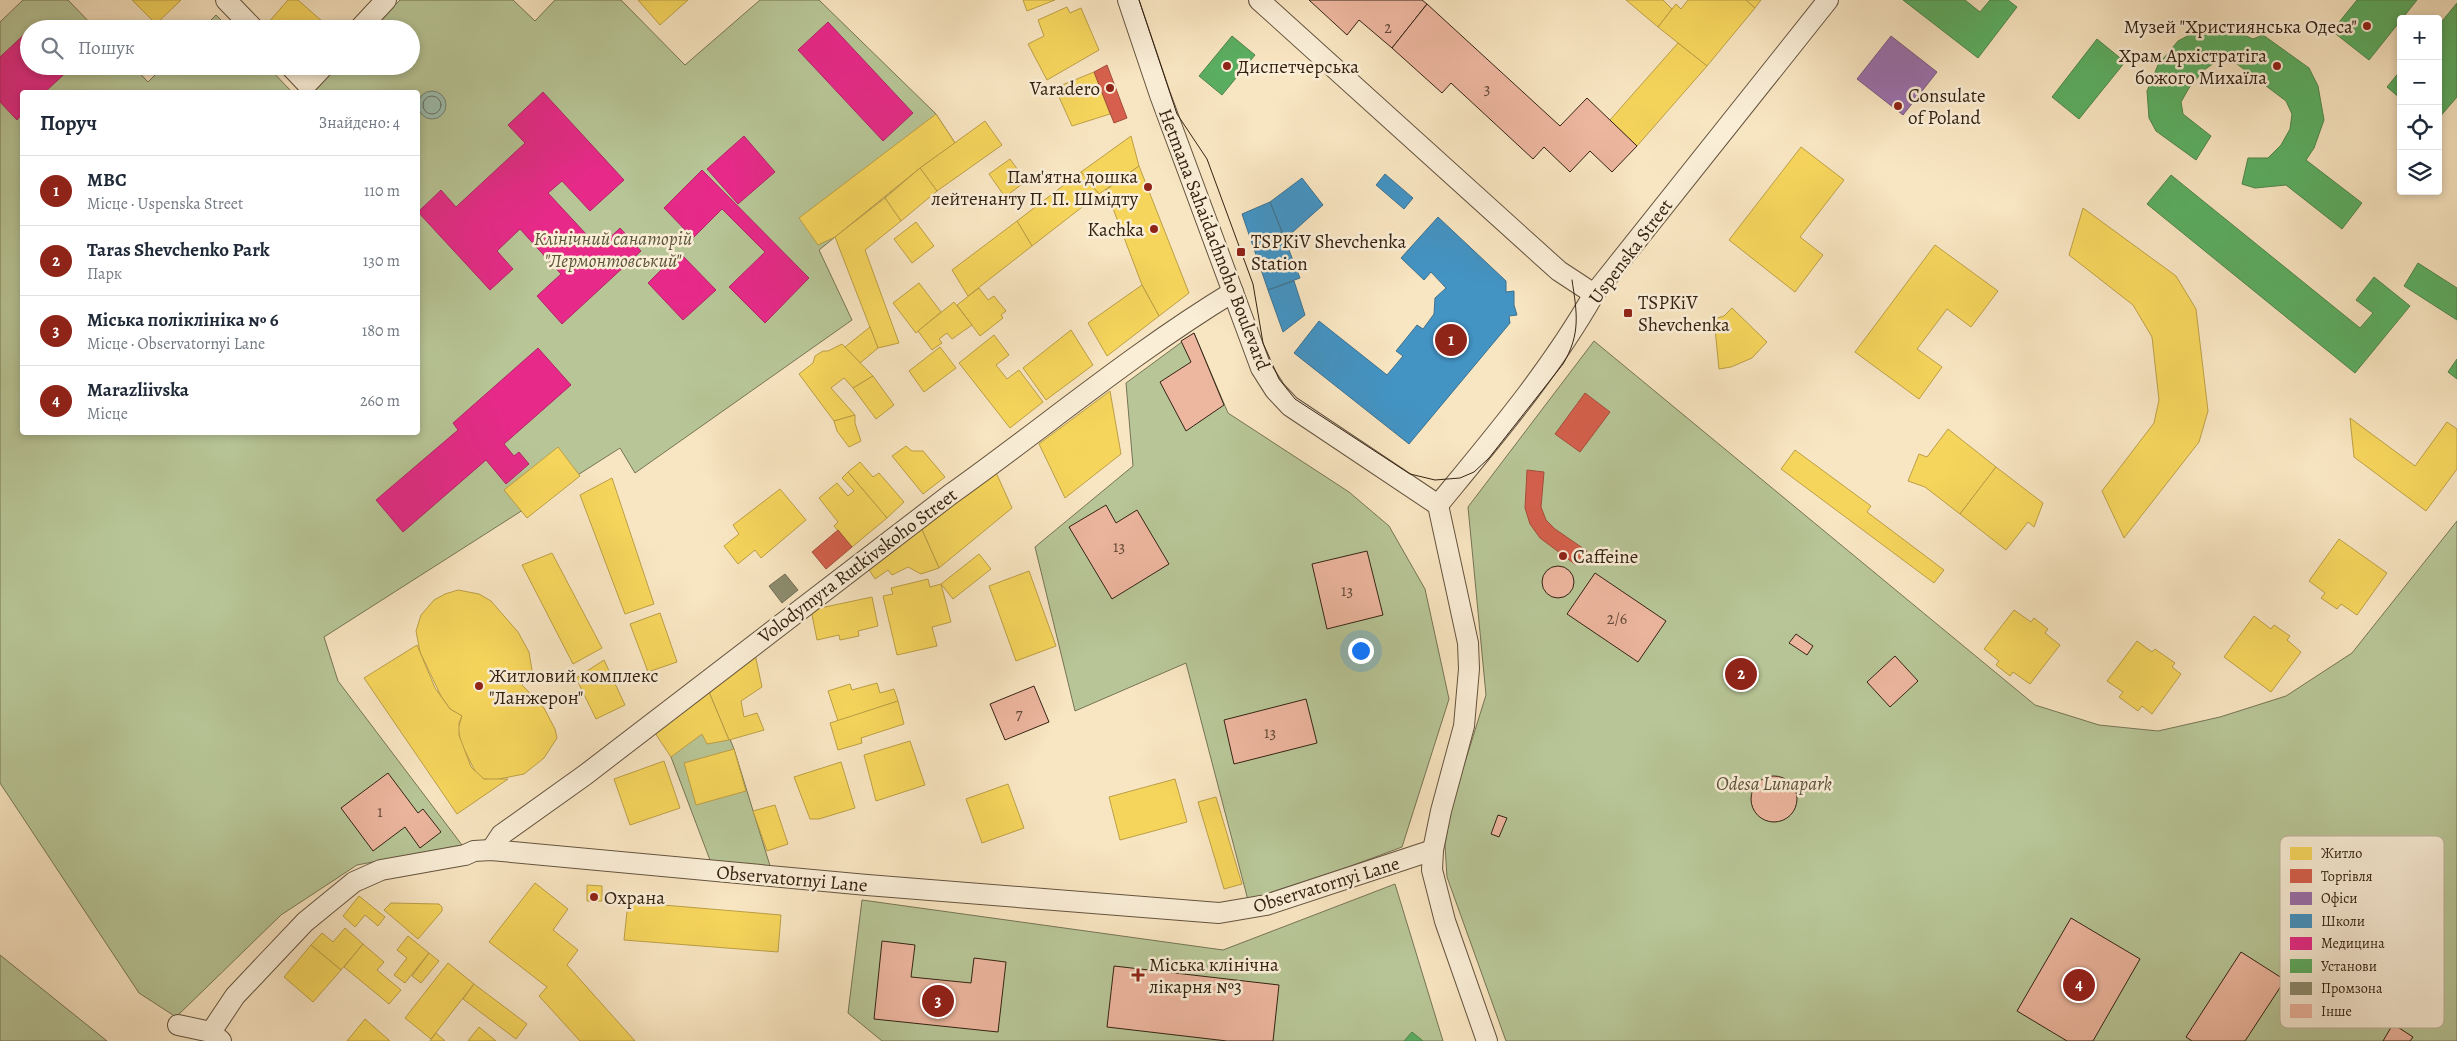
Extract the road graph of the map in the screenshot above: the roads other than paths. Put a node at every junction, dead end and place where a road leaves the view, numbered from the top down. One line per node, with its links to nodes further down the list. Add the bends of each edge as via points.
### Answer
1 (226, 0): 6 (street)
2 (386, 0): 7 (street)
3 (1128, 0): 10 (street, Hetmana Sahaidachnoho Boulevard)
4 (1259, 0): 11 (street, via 1468,191 1572,280)
5 (1828, 0): 11 (street, Uspenska Street)
6 (245, 20)
7 (367, 20)
8 (298, 75): 9 (street, via 307,84)
9 (316, 75)
10 (1233, 292): 12 (street, Hetmana Sahaidachnoho Boulevard, via 1261,368 1290,406); 13 (street, Volodymyra Rutkivskoho Street, via 1194,316 951,494 501,836)
11 (1594, 294): 12 (street, Uspenska Street, via 1548,367)
12 (1438, 505): 14 (street, via 1468,643 1469,669 1464,726 1440,811)
13 (491, 850): 14 (street, Observatornyi Lane, via 1219,913 1266,905); 16 (street, Observatornyi Lane, via 381,870 354,882 305,922 247,982 235,996)
14 (1433, 850): 17 (street, via 1432,870 1437,892)
15 (178, 1025): 16 (street)
16 (216, 1037)
17 (1487, 1041)

